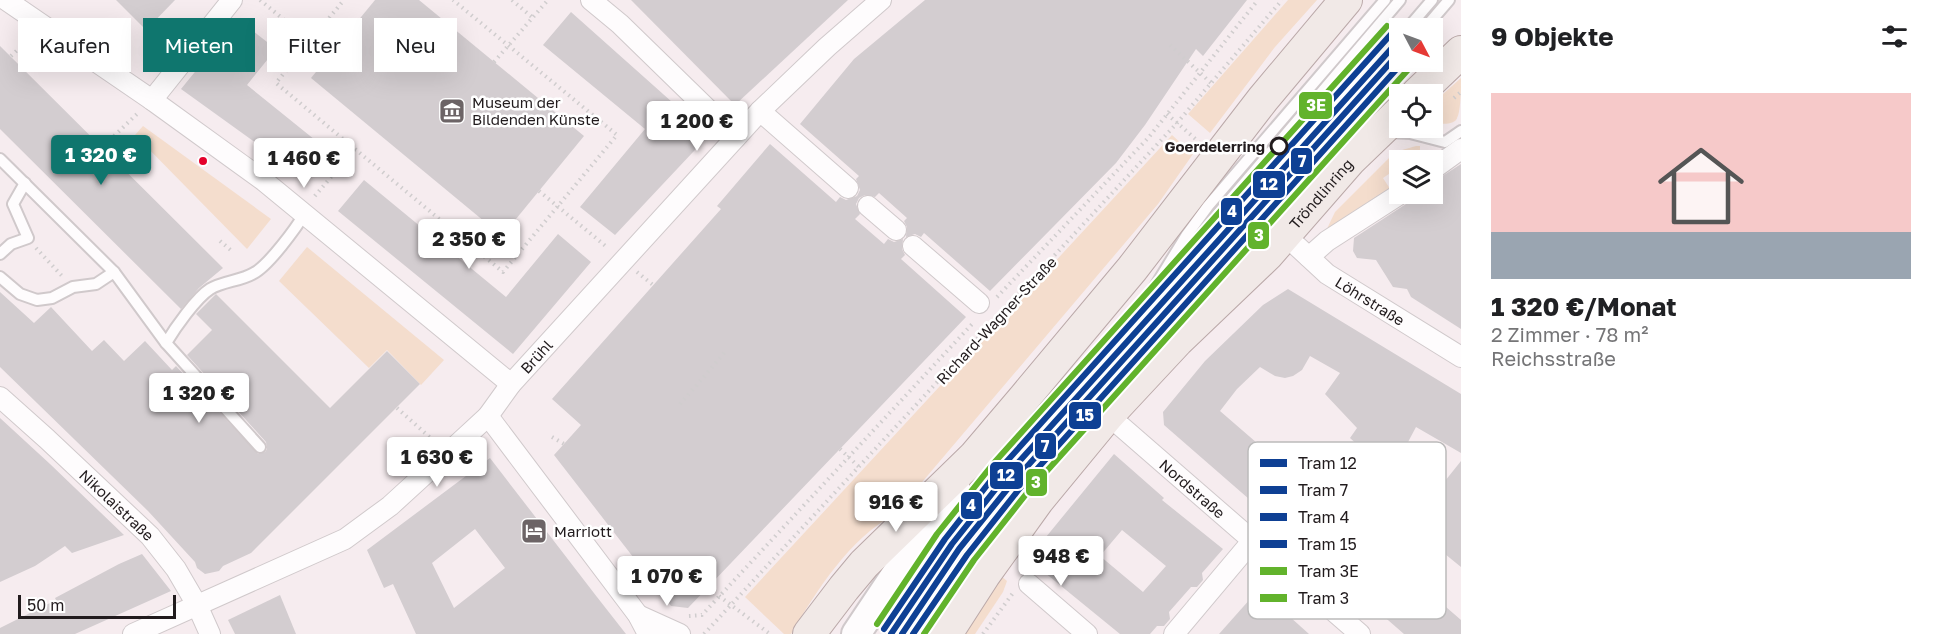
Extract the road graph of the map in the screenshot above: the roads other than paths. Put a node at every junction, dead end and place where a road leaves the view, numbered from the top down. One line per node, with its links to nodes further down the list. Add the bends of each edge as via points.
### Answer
1 (6, 0): 16 (street)
2 (232, 0): 16 (street)
3 (591, 0): 20 (street)
4 (881, 0): 17 (street, Brühl)
5 (1346, 0): 36 (main road, via 1263,99)
6 (1384, 0): 34 (lane, via 1218,193)
7 (1400, 0): 40 (lane, via 1218,214)
8 (1432, 0): 10 (lane)
9 (1449, 0): 11 (lane)
10 (1417, 18)
11 (1434, 18)
12 (1389, 50): 40 (lane)
13 (1461, 52): 15 (main road)
14 (1389, 70): 46 (lane)
15 (1427, 84)
16 (152, 100): 29 (street)
17 (760, 111): 20 (street, Brühl); 26 (street)
18 (1389, 121): 31 (main road, Tröndlinring)
19 (1461, 131): 21 (lane, via 1445,142)
20 (736, 137): 43 (street, Brühl)
21 (1429, 138)
22 (1461, 149): 24 (street)
23 (0, 159): 25 (lane)
24 (1443, 162)
25 (25, 183): 33 (lane, via 13,204 28,238 11,244); 37 (lane)
26 (848, 188)
27 (1389, 201): 35 (street)
28 (868, 206): 30 (street)
29 (304, 213): 41 (lane, via 263,267 254,274 210,289 178,323); 43 (street)
30 (896, 230)
31 (1285, 235): 35 (street, Löhrstraße); 46 (main road, Tröndlinring, via 1177,341)
32 (913, 246): 39 (street)
33 (0, 254)
34 (1175, 254): 36 (lane); 44 (lane, via 1121,343)
35 (1309, 257): 42 (street, Löhrstraße, via 1327,274)
36 (1132, 269): 49 (main road)
37 (114, 272): 38 (lane, via 96,284 73,287 52,298 37,300 20,294); 41 (lane)
38 (0, 277)
39 (984, 307)
40 (1155, 312): 44 (lane); 46 (lane, via 1122,363)
41 (166, 343): 48 (lane)
42 (1461, 357)
43 (511, 384): 47 (street, Brühl)
44 (1084, 390): 62 (lane, via 967,524)
45 (0, 397): 53 (street, Nikolaistraße, via 150,536)
46 (1101, 407): 50 (street, Nordstraße); 63 (lane, via 1019,483); 64 (main road, Tröndlinring)
47 (488, 416): 53 (street, Brühl, via 390,506 345,539); 54 (street)
48 (260, 447)
49 (974, 457): 60 (main road, via 864,564); 61 (main road)
50 (1248, 536)
51 (1248, 546): 66 (street)
52 (1022, 587): 65 (street)
53 (197, 605): 57 (street, Brühl); 58 (street, Nikolaistraße)
54 (638, 615): 56 (street); 59 (street)
55 (1343, 619): 67 (street, Nordstraße)
56 (676, 632)
57 (133, 634)
58 (210, 634)
59 (648, 634)
60 (809, 634)
61 (856, 634)
62 (892, 634)
63 (916, 634)
64 (946, 634)
65 (1087, 634)
66 (1174, 634)
67 (1360, 634)

